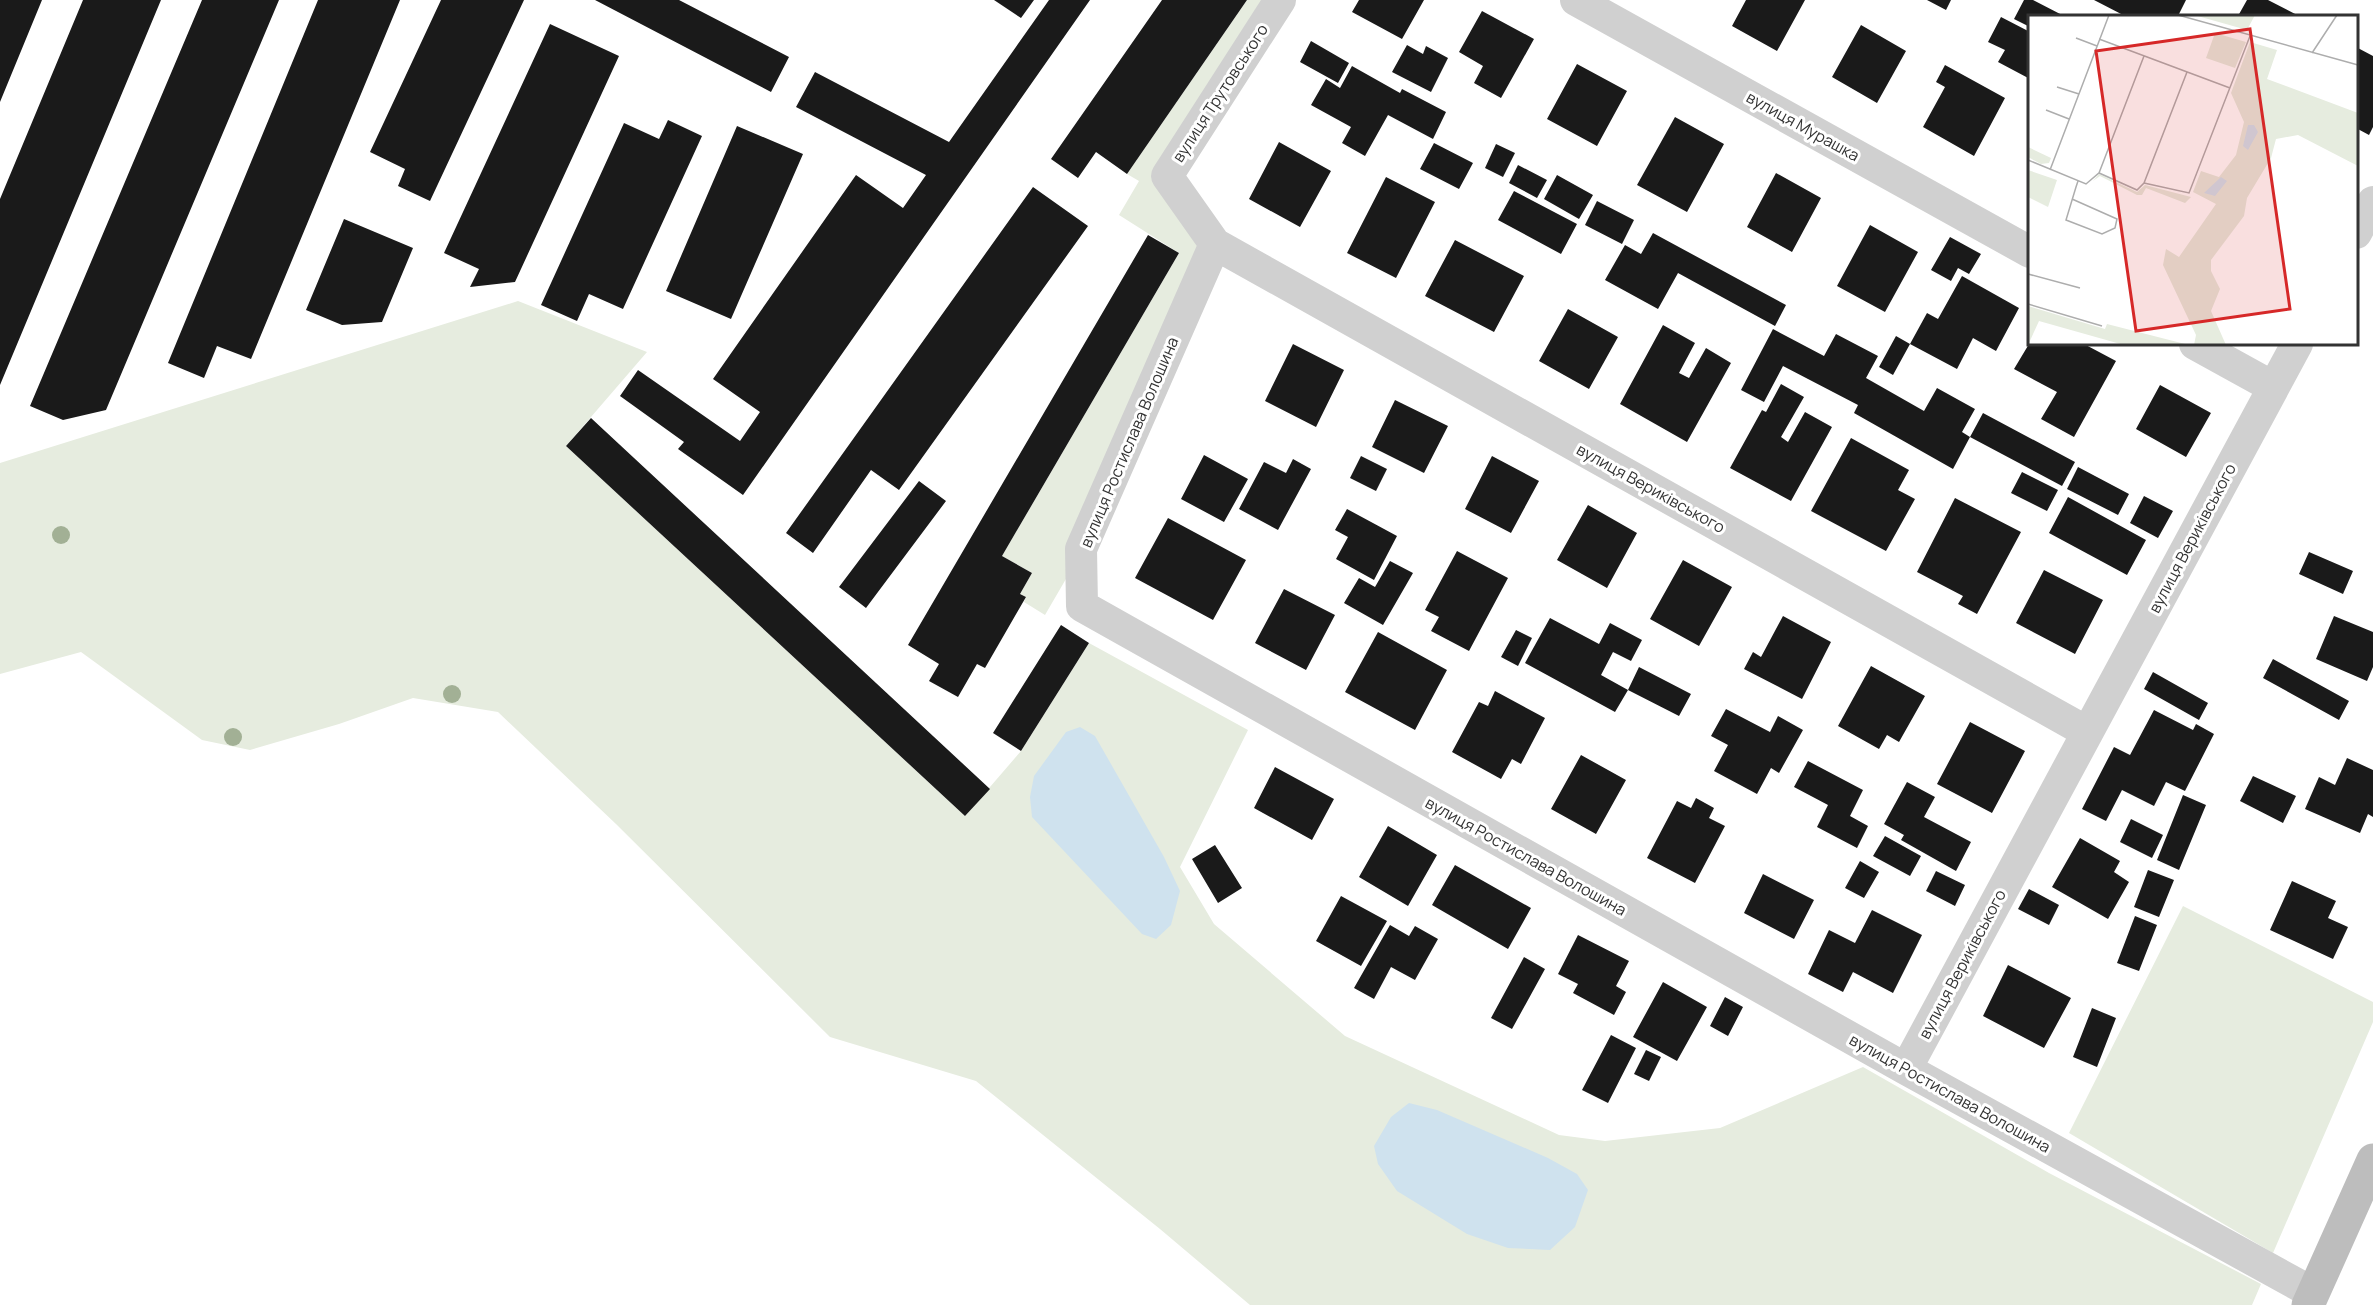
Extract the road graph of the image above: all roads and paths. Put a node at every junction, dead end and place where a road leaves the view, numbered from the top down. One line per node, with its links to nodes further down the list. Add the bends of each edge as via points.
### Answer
1 (1280, 0): 5 (street, вулиця Трутовського, via 1167,176)
2 (1576, 0): 6 (street, вулиця Мурашка)
3 (2373, 202): 4 (street)
4 (2358, 229)
5 (1215, 244): 10 (street, вулиця Вериківського); 11 (street, вулиця Ростислава Волошина, via 1081,549 1082,606)
6 (2028, 251)
7 (2197, 345): 9 (street)
8 (2296, 345): 9 (street, вулиця Вериківського)
9 (2273, 387): 10 (street, вулиця Вериківського)
10 (2087, 732): 11 (street, вулиця Вериківського)
11 (1906, 1069): 13 (street, вулиця Ростислава Волошина)
12 (2373, 1160): 13 (main road)
13 (2310, 1299)

